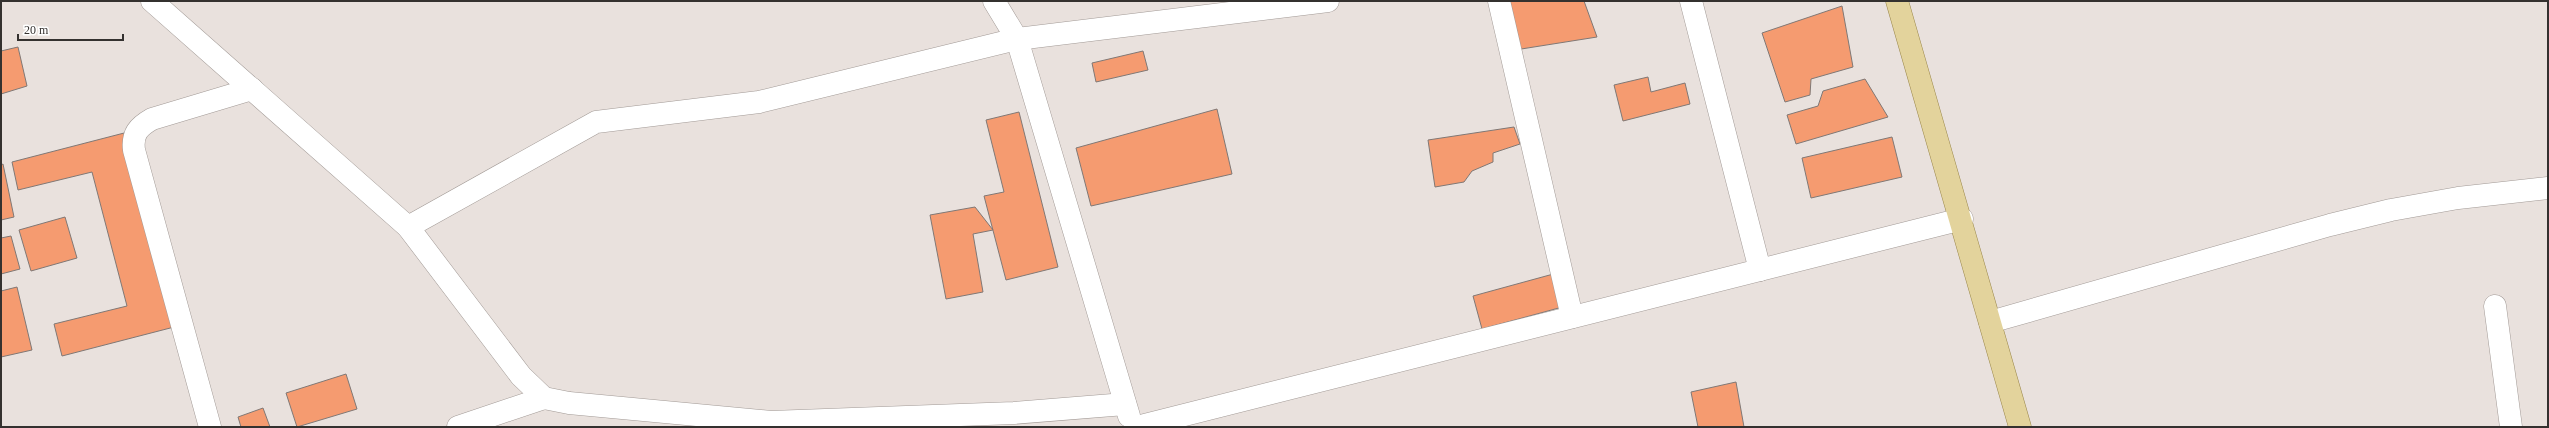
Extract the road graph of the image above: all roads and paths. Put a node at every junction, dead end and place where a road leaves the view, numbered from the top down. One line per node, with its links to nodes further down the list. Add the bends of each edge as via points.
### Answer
1 (152, 1): 8 (street)
2 (994, 1): 7 (street)
3 (1328, 1): 7 (street)
4 (1500, 1): 14 (street)
5 (1691, 1): 12 (street)
6 (1897, 1): 10 (main road)
7 (1017, 39): 11 (street, via 759,102 596,122); 17 (street)
8 (252, 89): 11 (street); 21 (street, via 152,119 140,126 132,138)
9 (2548, 188): 15 (street, via 2458,198 2383,212)
10 (1962, 219): 12 (street); 15 (main road)
11 (408, 227): 16 (street, via 521,376)
12 (1760, 270): 14 (street)
13 (2495, 306): 27 (street)
14 (1572, 317): 25 (street)
15 (1990, 322): 26 (main road)
16 (544, 398): 19 (street); 20 (street, via 569,403)
17 (1125, 404): 18 (street); 24 (street)
18 (1014, 413): 20 (street); 23 (street)
19 (502, 419): 22 (street)
20 (772, 425)
21 (210, 427)
22 (458, 427)
23 (998, 427)
24 (1132, 427)
25 (1137, 427)
26 (2020, 427)
27 (2511, 427)

